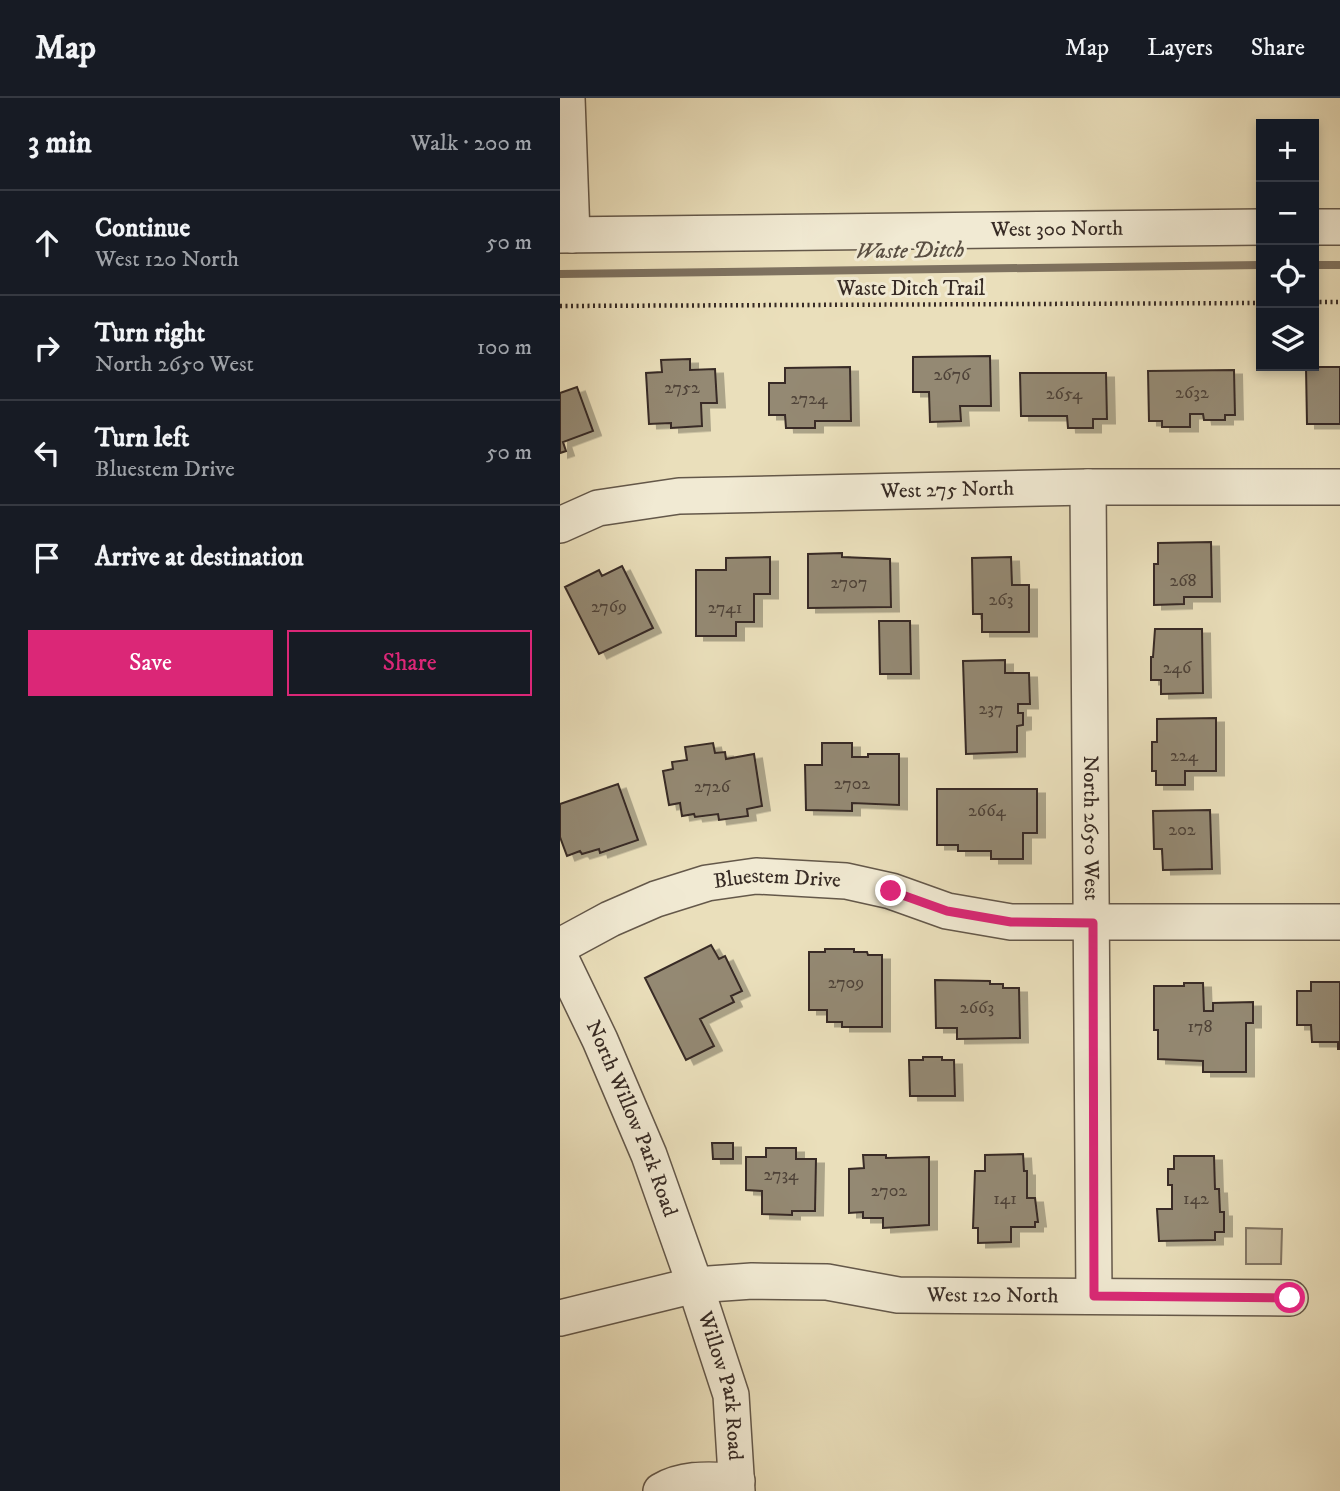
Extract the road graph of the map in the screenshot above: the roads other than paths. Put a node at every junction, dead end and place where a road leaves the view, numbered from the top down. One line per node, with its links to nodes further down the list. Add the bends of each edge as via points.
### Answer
1 (567, 98): 5 (street)
2 (1319, 227): 3 (street)
3 (1340, 227)
4 (1256, 228): 5 (street, West 300 North)
5 (566, 235)
6 (1088, 487): 7 (street, West 275 North); 8 (street, West 275 North, via 678,496 597,508); 10 (street, North 2650 West)
7 (1340, 487)
8 (560, 525)
9 (1340, 922): 10 (street, Bluestem Drive)
10 (1093, 923): 11 (street, Bluestem Drive, via 1011,922 947,911 846,881 756,876 707,883 656,899); 14 (street, North 2650 West)
11 (560, 946)
12 (560, 957): 13 (street, North Willow Park Road, via 649,1155)
13 (695, 1284): 14 (street, West 120 North, via 827,1282 898,1296); 16 (street, West 120 North); 17 (street, Willow Park Road, via 732,1395)
14 (1094, 1296): 15 (street, West 120 North)
15 (1290, 1298)
16 (560, 1318)
17 (737, 1486): 18 (street, via 693,1480)
18 (661, 1491)

